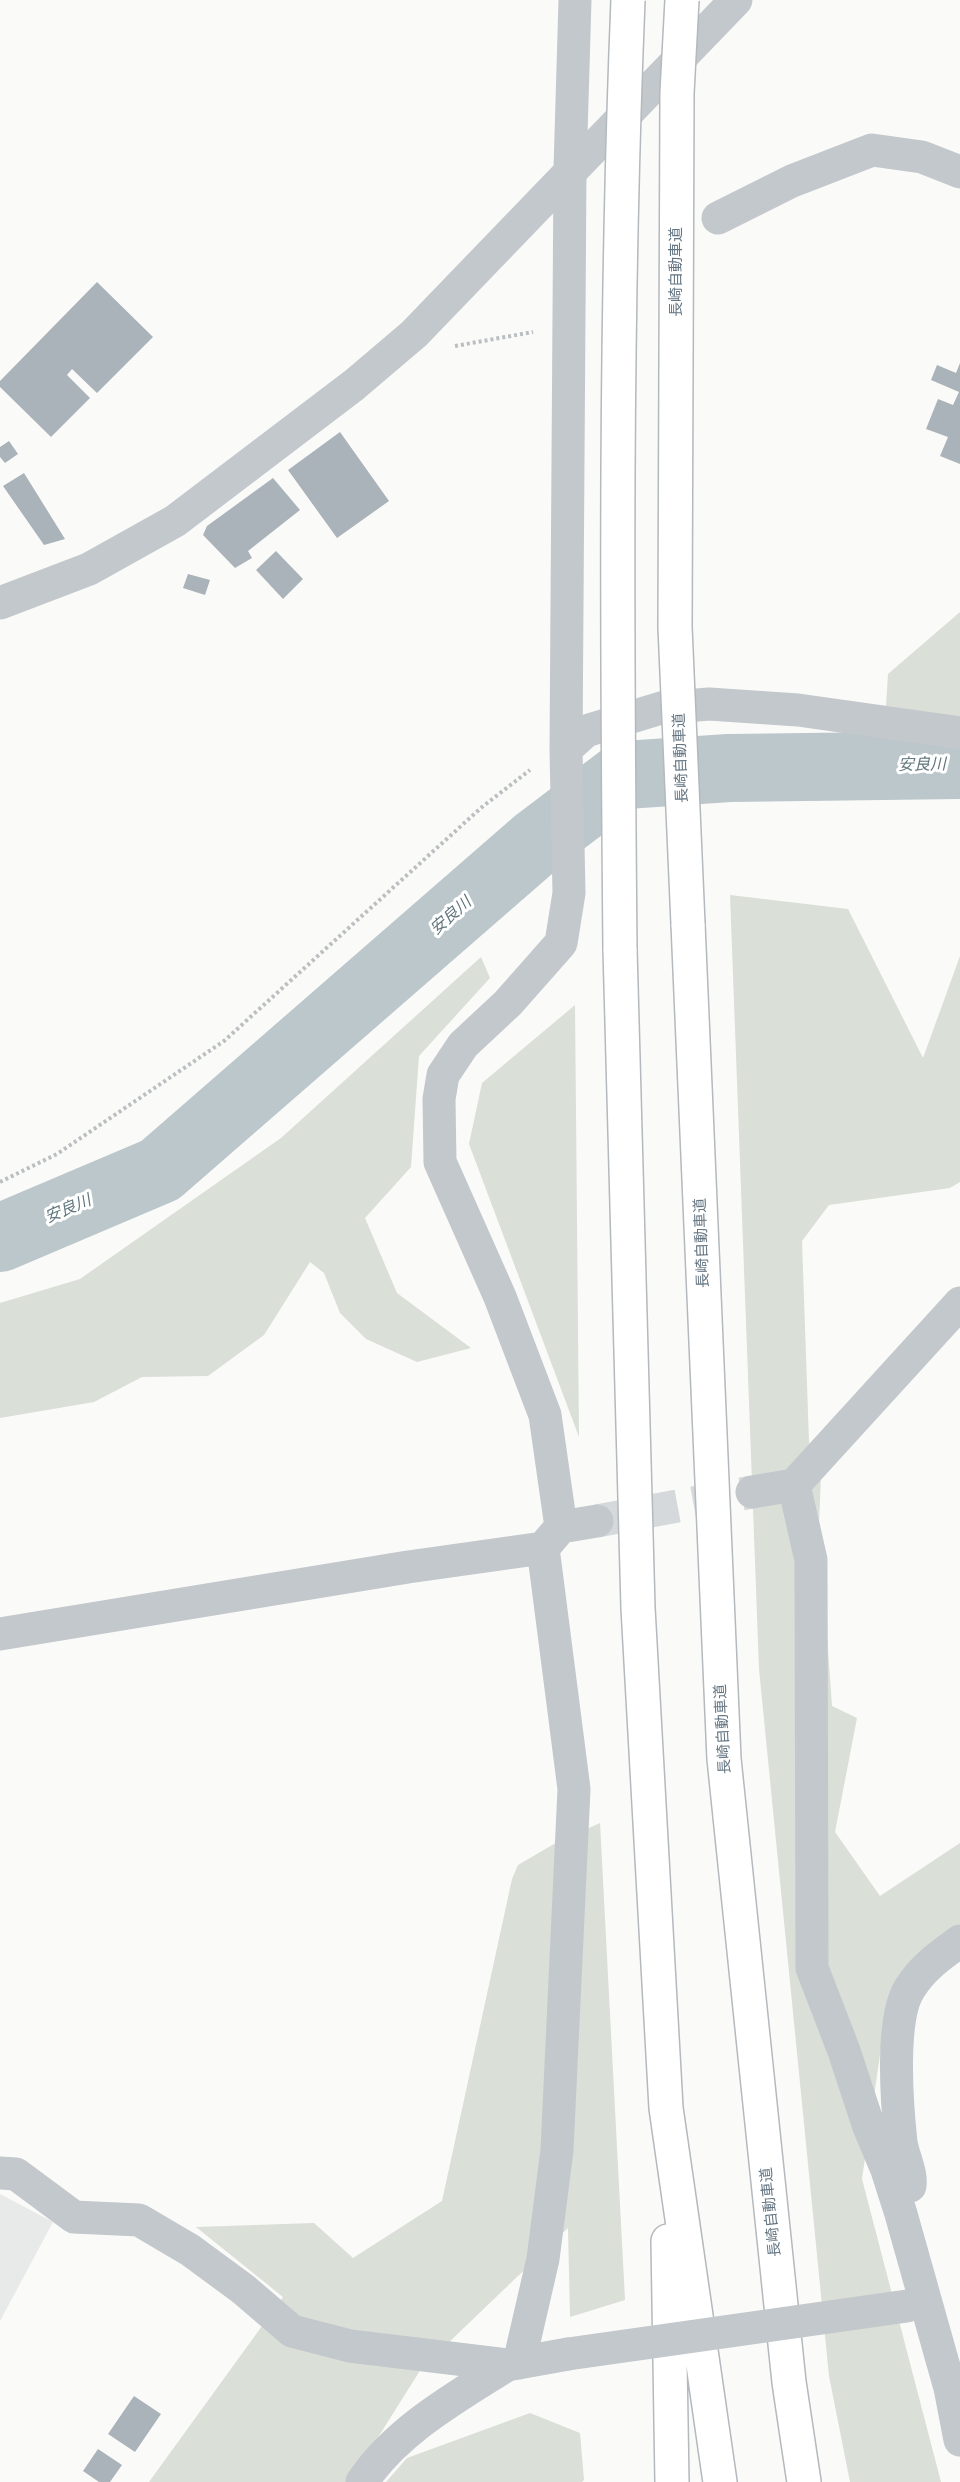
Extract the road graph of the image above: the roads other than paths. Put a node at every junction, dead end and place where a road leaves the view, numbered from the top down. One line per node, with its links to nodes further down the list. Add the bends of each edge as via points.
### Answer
1 (575, 0): 5 (street)
2 (628, 0): 18 (highway, bridge, via 617,634 620,949 638,1608)
3 (682, 0): 27 (highway, 長崎自動車道, bridge, via 677,93 675,627 724,1759 789,2382)
4 (735, 0): 5 (street)
5 (570, 169): 8 (street, via 414,334 354,385 175,521 89,569); 10 (street)
6 (960, 172): 7 (street, via 922,157 872,150 792,181)
7 (718, 218)
8 (0, 603)
9 (960, 733): 10 (street, via 798,710 709,704 661,708 586,731)
10 (566, 749): 15 (street, via 569,893 561,943 508,1003 463,1045 443,1076 439,1099 440,1162 500,1297 545,1415)
11 (960, 1303): 12 (street)
12 (794, 1485): 13 (street); 20 (street, via 811,1560 812,1968)
13 (752, 1492)
14 (597, 1521): 15 (street)
15 (552, 1537): 16 (street, via 396,1569); 22 (street, via 574,1789 557,2150 543,2259)
16 (0, 1634)
17 (960, 1941): 20 (street, via 925,1967 908,1990 899,2022 901,2143 911,2184)
18 (666, 2108): 25 (highway); 26 (highway)
19 (0, 2173): 22 (street, via 16,2174 74,2217 139,2220 190,2250 292,2331 350,2346)
20 (901, 2214): 21 (street)
21 (918, 2308): 22 (street, bridge); 23 (street, via 950,2388)
22 (513, 2364): 24 (street, via 449,2402 396,2442)
23 (960, 2440)
24 (362, 2482)
25 (672, 2482)
26 (720, 2482)
27 (804, 2482)

